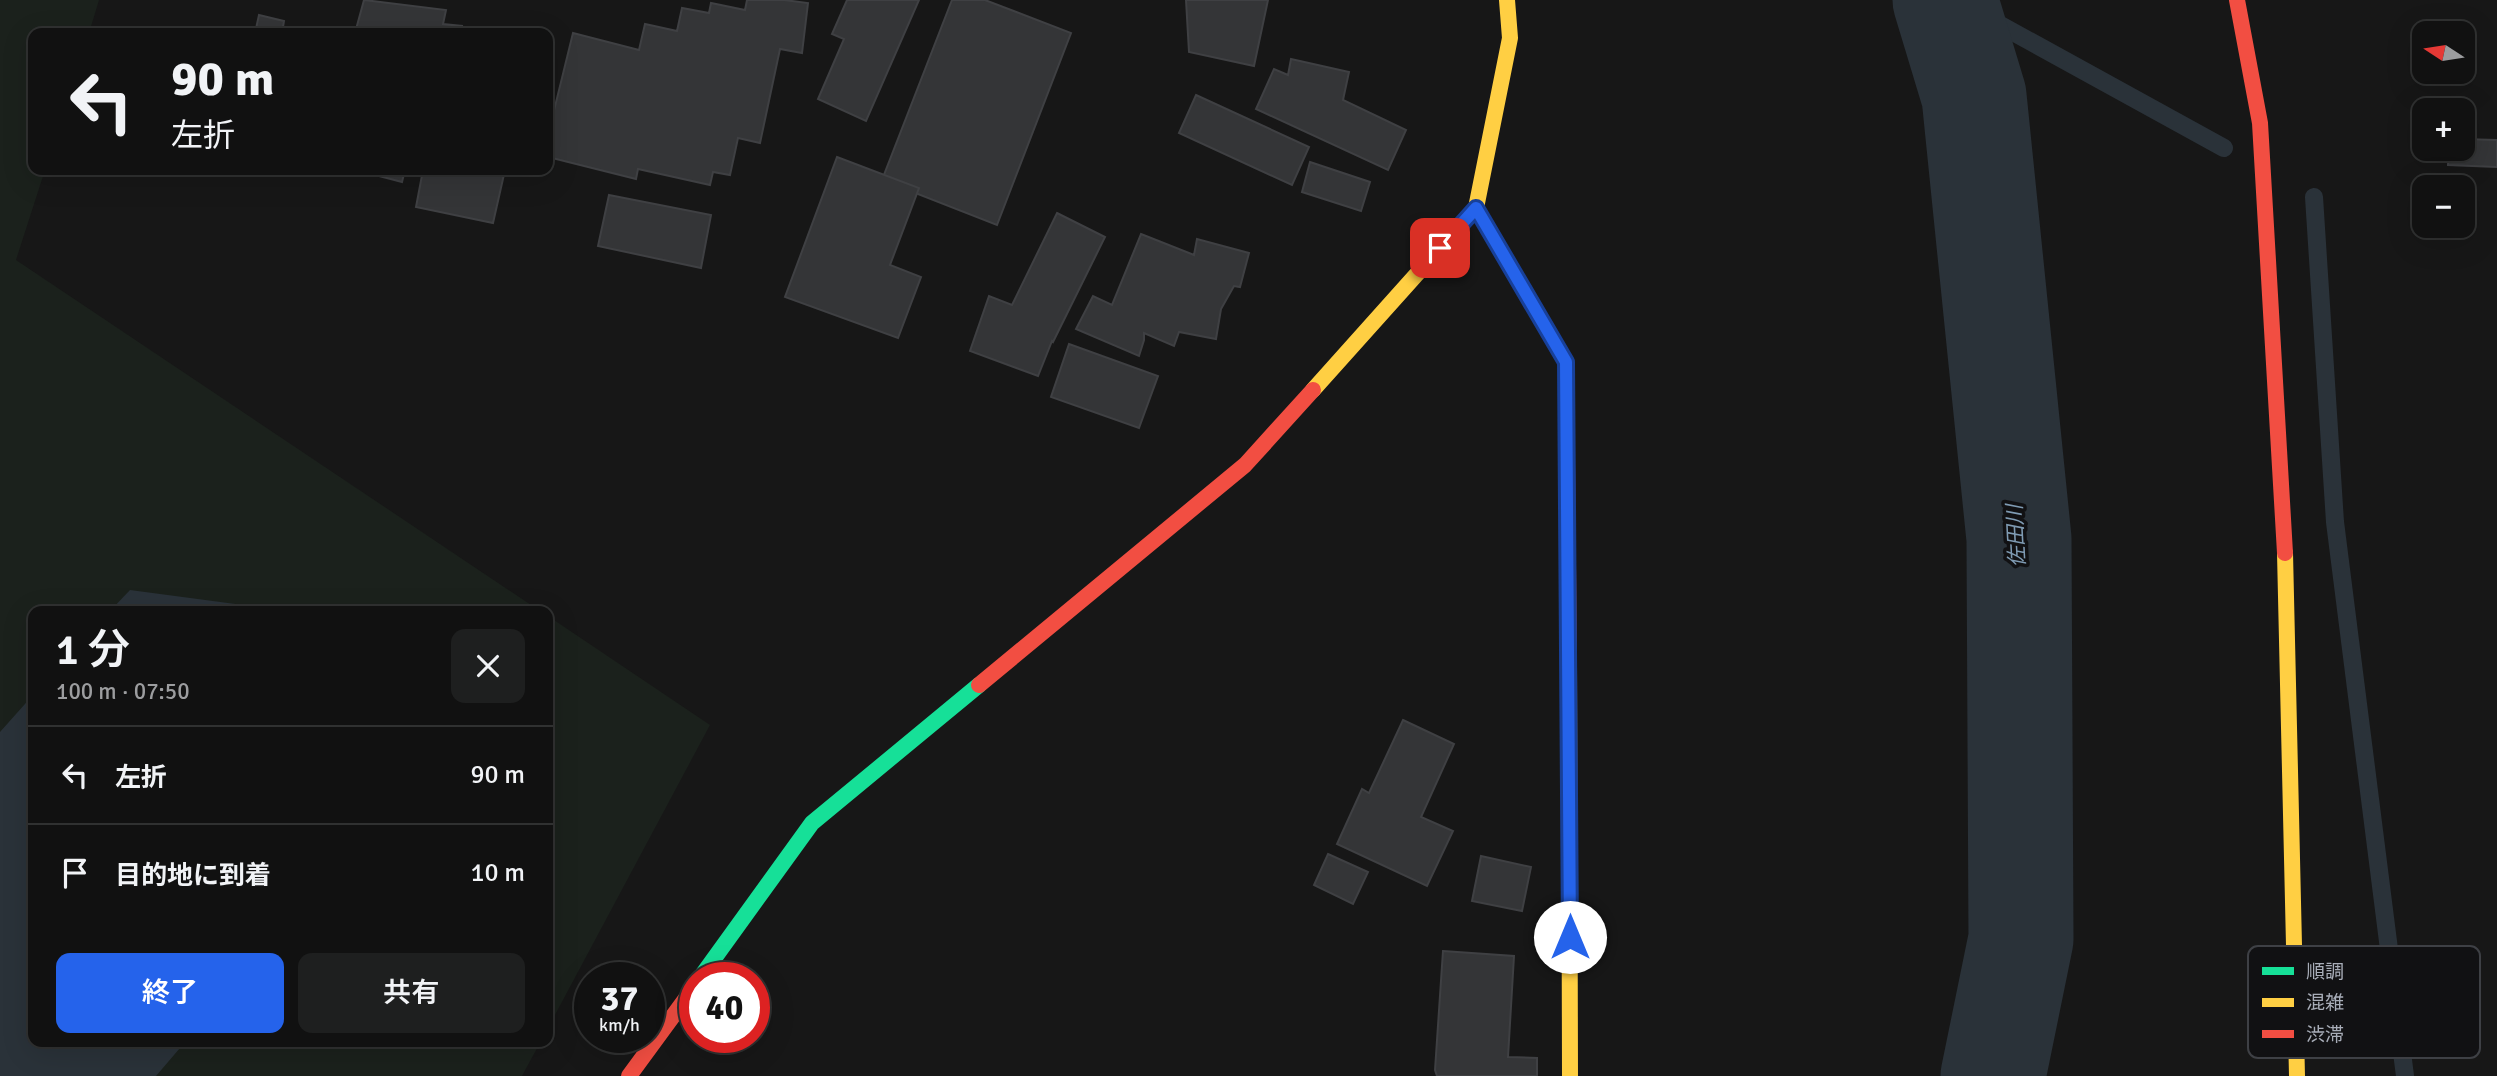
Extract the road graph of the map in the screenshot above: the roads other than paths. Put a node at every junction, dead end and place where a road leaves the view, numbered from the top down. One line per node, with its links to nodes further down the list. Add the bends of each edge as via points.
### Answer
1 (1507, 0): 3 (street, via 1510,38)
2 (2237, 0): 4 (street, via 2260,123 2285,551)
3 (1476, 208): 5 (street, via 1245,465 812,823); 9 (street, via 1566,362)
4 (2294, 946)
5 (712, 962)
6 (679, 1008): 8 (street)
7 (2297, 1058): 10 (street)
8 (629, 1076)
9 (1570, 1076)
10 (2297, 1076)

